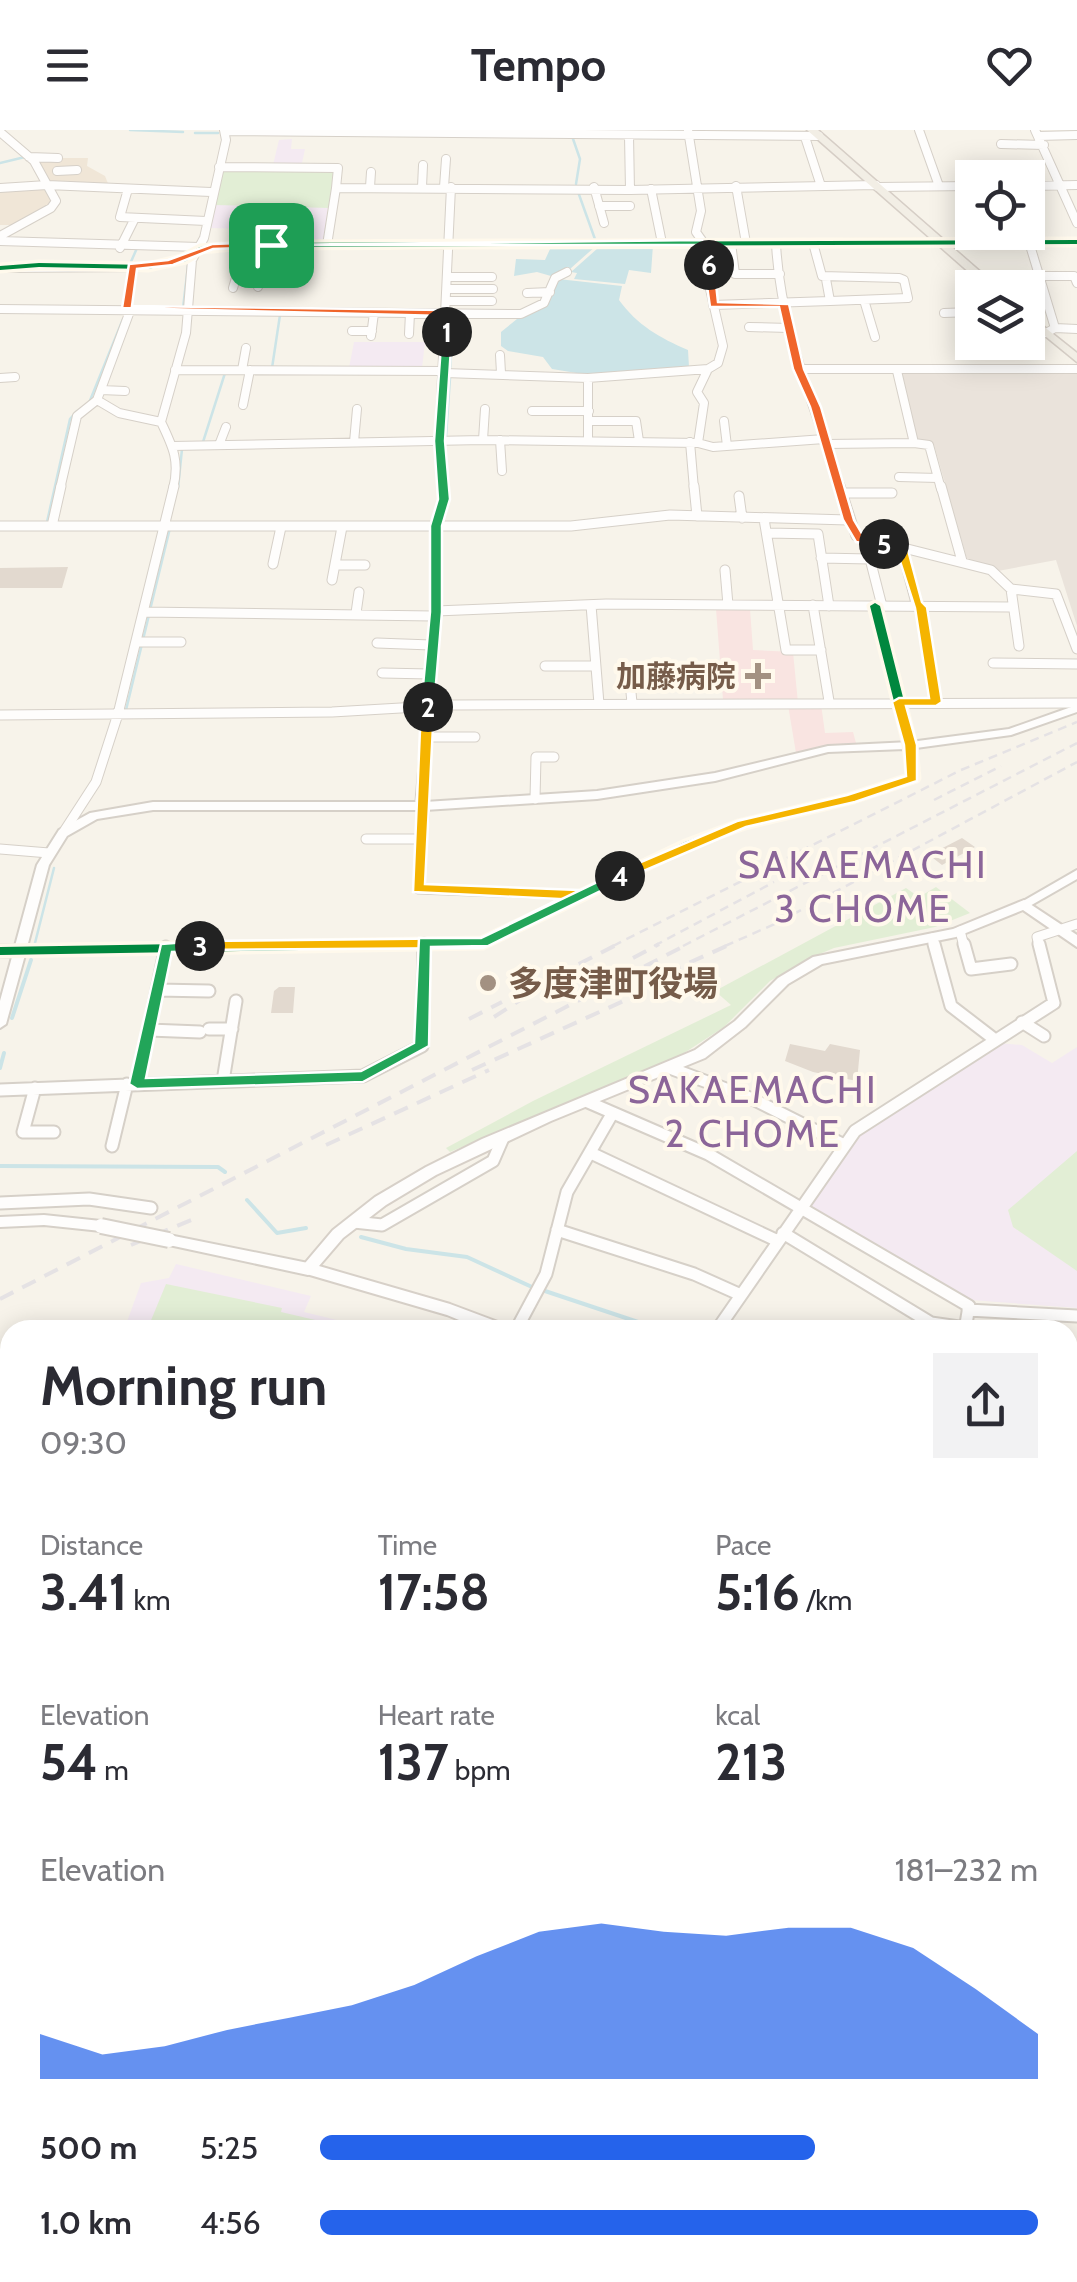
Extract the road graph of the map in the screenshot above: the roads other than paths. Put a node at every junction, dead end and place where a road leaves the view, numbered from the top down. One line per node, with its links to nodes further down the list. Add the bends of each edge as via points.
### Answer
1 (224, 130): 3 (street); 19 (street)
2 (920, 130): 27 (street)
3 (331, 131): 4 (street)
4 (390, 131): 6 (street)
5 (0, 132): 15 (street, via 20,143)
6 (486, 132): 12 (street)
7 (639, 133): 8 (street); 12 (street)
8 (688, 133): 10 (street); 35 (street)
9 (1037, 133): 11 (street); 14 (street)
10 (812, 134): 25 (street); 26 (main road)
11 (1077, 135)
12 (629, 136): 42 (street)
13 (1001, 144): 14 (street)
14 (1044, 144): 30 (street)
15 (28, 157): 16 (street); 21 (street)
16 (58, 158)
17 (446, 159): 34 (street)
18 (423, 165): 33 (street)
19 (219, 168): 38 (street, via 338,168); 43 (street)
20 (371, 172): 39 (street)
21 (41, 173): 22 (street); 23 (street, via 77,168)
22 (47, 185): 23 (street); 32 (street); 51 (street, via 55,204)
23 (78, 186): 37 (street)
24 (736, 186): 25 (street); 35 (street); 57 (street)
25 (820, 186): 26 (street)
26 (877, 186): 27 (street); 59 (main road)
27 (940, 186): 28 (street)
28 (955, 186)
29 (1045, 186): 30 (street)
30 (1063, 186): 31 (street); 50 (street)
31 (1077, 186)
32 (18, 187): 36 (street); 44 (street)
33 (422, 187): 34 (street); 39 (street)
34 (447, 187): 40 (street); 64 (street)
35 (695, 187): 41 (street); 52 (street)
36 (0, 188)
37 (128, 188): 43 (street); 47 (street, via 119,214)
38 (336, 188): 39 (street); 65 (street)
39 (370, 188)
40 (594, 188): 42 (street); 45 (street)
41 (651, 189): 42 (street); 55 (street)
42 (630, 190)
43 (211, 192): 48 (street)
44 (13, 199)
45 (599, 206): 46 (street); 49 (street)
46 (630, 206)
47 (134, 220): 48 (street); 66 (street)
48 (206, 220): 67 (street)
49 (604, 222)
50 (1077, 223)
51 (0, 238): 66 (street)
52 (702, 242): 55 (street); 56 (street); 90 (street)
53 (1045, 242): 54 (street)
54 (1077, 242)
55 (662, 243): 64 (street)
56 (732, 243): 57 (street); 72 (street, via 734,274)
57 (746, 243): 61 (street)
58 (813, 243): 59 (street); 61 (street); 76 (street)
59 (943, 243): 60 (street); 70 (main road)
60 (955, 243)
61 (776, 244): 72 (street)
62 (246, 245): 63 (street); 67 (street); 79 (street)
63 (271, 245): 65 (street); 78 (street)
64 (450, 245): 65 (street); 74 (street)
65 (327, 246)
66 (120, 248): 67 (street)
67 (196, 250): 69 (street, via 170,263); 94 (street)
68 (0, 266): 69 (street)
69 (133, 266): 93 (street)
70 (974, 270)
71 (566, 272): 83 (street)
72 (780, 274): 89 (street)
73 (1045, 276): 77 (street, via 1074,276)
74 (449, 277): 75 (street); 80 (street)
75 (492, 277)
76 (826, 278): 85 (street, via 899,278); 88 (street)
77 (1077, 283)
78 (258, 287)
79 (232, 288)
80 (449, 289): 81 (street); 86 (street)
81 (493, 289)
82 (527, 292): 83 (street)
83 (550, 292): 100 (street, via 540,306 521,314)
84 (864, 300): 85 (street); 88 (street); 110 (street)
85 (904, 300): 101 (street)
86 (448, 301): 87 (street); 100 (street)
87 (492, 301)
88 (830, 301): 89 (street)
89 (784, 304): 90 (street); 105 (street)
90 (714, 305): 117 (street, via 722,355)
91 (1045, 305): 107 (street)
92 (0, 309): 93 (street)
93 (128, 310): 94 (street); 126 (street)
94 (190, 310): 98 (street); 116 (street)
95 (410, 313): 99 (street); 100 (street); 109 (street)
96 (944, 313): 97 (street)
97 (955, 313)
98 (255, 314): 99 (street); 102 (street)
99 (374, 314): 108 (street, via 372,333)
100 (448, 314): 120 (street)
101 (908, 314)
102 (251, 326)
103 (1045, 327): 107 (main road)
104 (749, 328): 105 (street)
105 (789, 328): 114 (street)
106 (1077, 328): 107 (street)
107 (1051, 330): 113 (main road)
108 (352, 331)
109 (409, 334)
110 (874, 337)
111 (246, 348): 119 (street)
112 (500, 355): 121 (street)
113 (1077, 358)
114 (798, 369): 118 (street); 142 (street)
115 (1077, 369): 118 (street)
116 (175, 370): 119 (street); 132 (street)
117 (708, 370): 124 (street); 141 (street, via 697,392 704,402)
118 (898, 370): 143 (street)
119 (247, 372): 120 (street); 127 (street)
120 (445, 372): 121 (street); 138 (street)
121 (501, 374): 124 (street)
122 (15, 377): 123 (street)
123 (0, 378)
124 (588, 378): 130 (street)
125 (125, 389): 126 (street)
126 (99, 395): 132 (street, via 108,409); 158 (street, via 77,416)
127 (243, 405)
128 (358, 409): 140 (street)
129 (484, 409): 134 (street)
130 (589, 416): 136 (street, via 531,407); 137 (street); 139 (street, via 636,421)
131 (724, 420): 146 (street)
132 (161, 422): 145 (street)
133 (226, 426): 144 (street)
134 (483, 440): 135 (street); 138 (street)
135 (500, 440): 136 (street); 147 (street)
136 (533, 440): 137 (street)
137 (588, 440): 139 (street)
138 (439, 441): 140 (street); 161 (street, via 444,499)
139 (638, 441): 141 (street)
140 (354, 442): 144 (street)
141 (694, 442): 146 (street); 153 (street)
142 (825, 442): 143 (street); 146 (street); 150 (street)
143 (914, 444): 149 (street, via 929,446)
144 (219, 445): 145 (street)
145 (172, 446): 159 (street, via 178,469)
146 (728, 446)
147 (502, 471)
148 (898, 477): 149 (street)
149 (938, 478): 166 (street)
150 (841, 494): 151 (street); 156 (street)
151 (892, 494)
152 (739, 496): 154 (street)
153 (696, 516): 154 (street); 161 (street, via 595,518 570,526)
154 (742, 518): 155 (street)
155 (764, 519): 156 (street); 163 (street)
156 (848, 520): 164 (street, via 860,540)
157 (0, 526): 158 (street)
158 (52, 526): 159 (street)
159 (165, 526): 162 (street); 182 (street)
160 (342, 526): 161 (street); 162 (street); 169 (street)
161 (436, 526): 184 (street)
162 (282, 528): 167 (street)
163 (767, 534): 165 (street, via 818,534); 176 (street)
164 (902, 550): 166 (street); 181 (street)
165 (822, 558): 178 (street); 179 (street, via 870,558)
166 (962, 562): 172 (street, via 991,570)
167 (273, 564)
168 (365, 564): 169 (street)
169 (335, 565): 171 (street)
170 (725, 570): 174 (street)
171 (332, 580)
172 (1011, 589): 180 (street); 190 (street, via 1056,594)
173 (359, 592): 183 (street)
174 (728, 605): 175 (street); 176 (street)
175 (591, 606): 184 (street); 195 (street)
176 (779, 606): 177 (street); 191 (street, via 786,650)
177 (814, 606): 178 (street); 191 (street)
178 (829, 606): 179 (street)
179 (878, 606): 181 (street); 200 (street)
180 (1011, 606): 181 (street); 189 (street)
181 (920, 607): 201 (street)
182 (143, 612): 183 (street); 185 (street)
183 (356, 613): 184 (street)
184 (435, 613): 188 (street)
185 (139, 642): 186 (street); 206 (street)
186 (181, 642)
187 (377, 643): 188 (street)
188 (432, 645): 198 (street)
189 (1019, 646)
190 (1077, 649)
191 (821, 650): 199 (street)
192 (994, 662): 193 (street)
193 (1077, 664)
194 (545, 666): 195 (street)
195 (596, 666): 203 (street)
196 (629, 671): 202 (street)
197 (382, 673): 198 (street)
198 (430, 674): 204 (street)
199 (829, 701): 200 (street); 202 (street)
200 (899, 702): 201 (street); 210 (street)
201 (936, 702): 205 (street)
202 (632, 703): 203 (street)
203 (599, 704): 204 (street)
204 (428, 705): 206 (street); 208 (street)
205 (1077, 705): 210 (street, via 1011,732)
206 (118, 714): 207 (street); 214 (street, via 96,782)
207 (0, 715)
208 (427, 737): 209 (street); 213 (street)
209 (475, 738)
210 (910, 745): 212 (street, via 828,749 646,789); 222 (street, via 913,778 742,824)
211 (554, 757): 212 (street, via 536,758)
212 (536, 799): 213 (street)
213 (424, 806): 215 (street, via 154,806); 218 (street)
214 (77, 810): 215 (street, via 79,818); 216 (street)
215 (90, 818): 216 (street)
216 (63, 834): 220 (street)
217 (366, 839): 218 (street)
218 (422, 839): 222 (street, via 418,888)
219 (0, 849): 220 (street)
220 (49, 853): 232 (street)
221 (1077, 874): 223 (street)
222 (579, 895): 228 (street, via 483,943)
223 (1024, 904): 225 (main road); 226 (main road)
224 (1077, 924): 225 (street)
225 (1061, 930): 229 (main road); 237 (street, via 1037,937 1054,1003)
226 (960, 931): 227 (main road); 233 (street, via 971,969)
227 (932, 938): 242 (street, via 951,1006); 243 (main road, via 838,954 800,969 721,1040)
228 (424, 942): 230 (street); 244 (street, via 422,1046 363,1076)
229 (1077, 942)
230 (166, 947): 232 (street); 234 (street)
231 (0, 950): 232 (street)
232 (20, 951): 238 (street)
233 (1011, 964)
234 (157, 990): 235 (street); 240 (street)
235 (209, 991)
236 (236, 1001): 239 (street)
237 (1022, 1022): 241 (street); 242 (street)
238 (0, 1024)
239 (232, 1029): 240 (street); 244 (street)
240 (149, 1030): 245 (street)
241 (1044, 1036)
242 (994, 1039): 252 (street, via 854,1131)
243 (670, 1068): 248 (main road); 252 (street, via 755,1100)
244 (223, 1081): 245 (street)
245 (132, 1084): 246 (street); 253 (street)
246 (35, 1088): 247 (street); 250 (street, via 24,1132)
247 (0, 1090)
248 (588, 1102): 249 (street); 251 (main road)
249 (612, 1114): 254 (street); 256 (street, via 708,1154)
250 (54, 1132)
251 (503, 1138): 259 (main road, via 422,1176); 259 (street, via 494,1161 398,1216 382,1225)
252 (844, 1145): 256 (street)
253 (112, 1146)
254 (592, 1154): 260 (street, via 567,1192); 261 (street)
255 (0, 1203): 257 (street, via 89,1200)
256 (803, 1206): 261 (street); 264 (street)
257 (151, 1208)
258 (0, 1222): 262 (street, bridge, via 101,1226)
259 (354, 1222): 262 (main road)
260 (557, 1230): 263 (street); 267 (street, via 546,1274)
261 (781, 1237): 263 (street); 269 (street)
262 (308, 1269): 266 (main road)
263 (741, 1295): 268 (street)
264 (968, 1310): 265 (street); 270 (street)
265 (1077, 1316)
266 (475, 1320)
267 (521, 1320)
268 (725, 1320)
269 (925, 1320)
270 (966, 1320)

